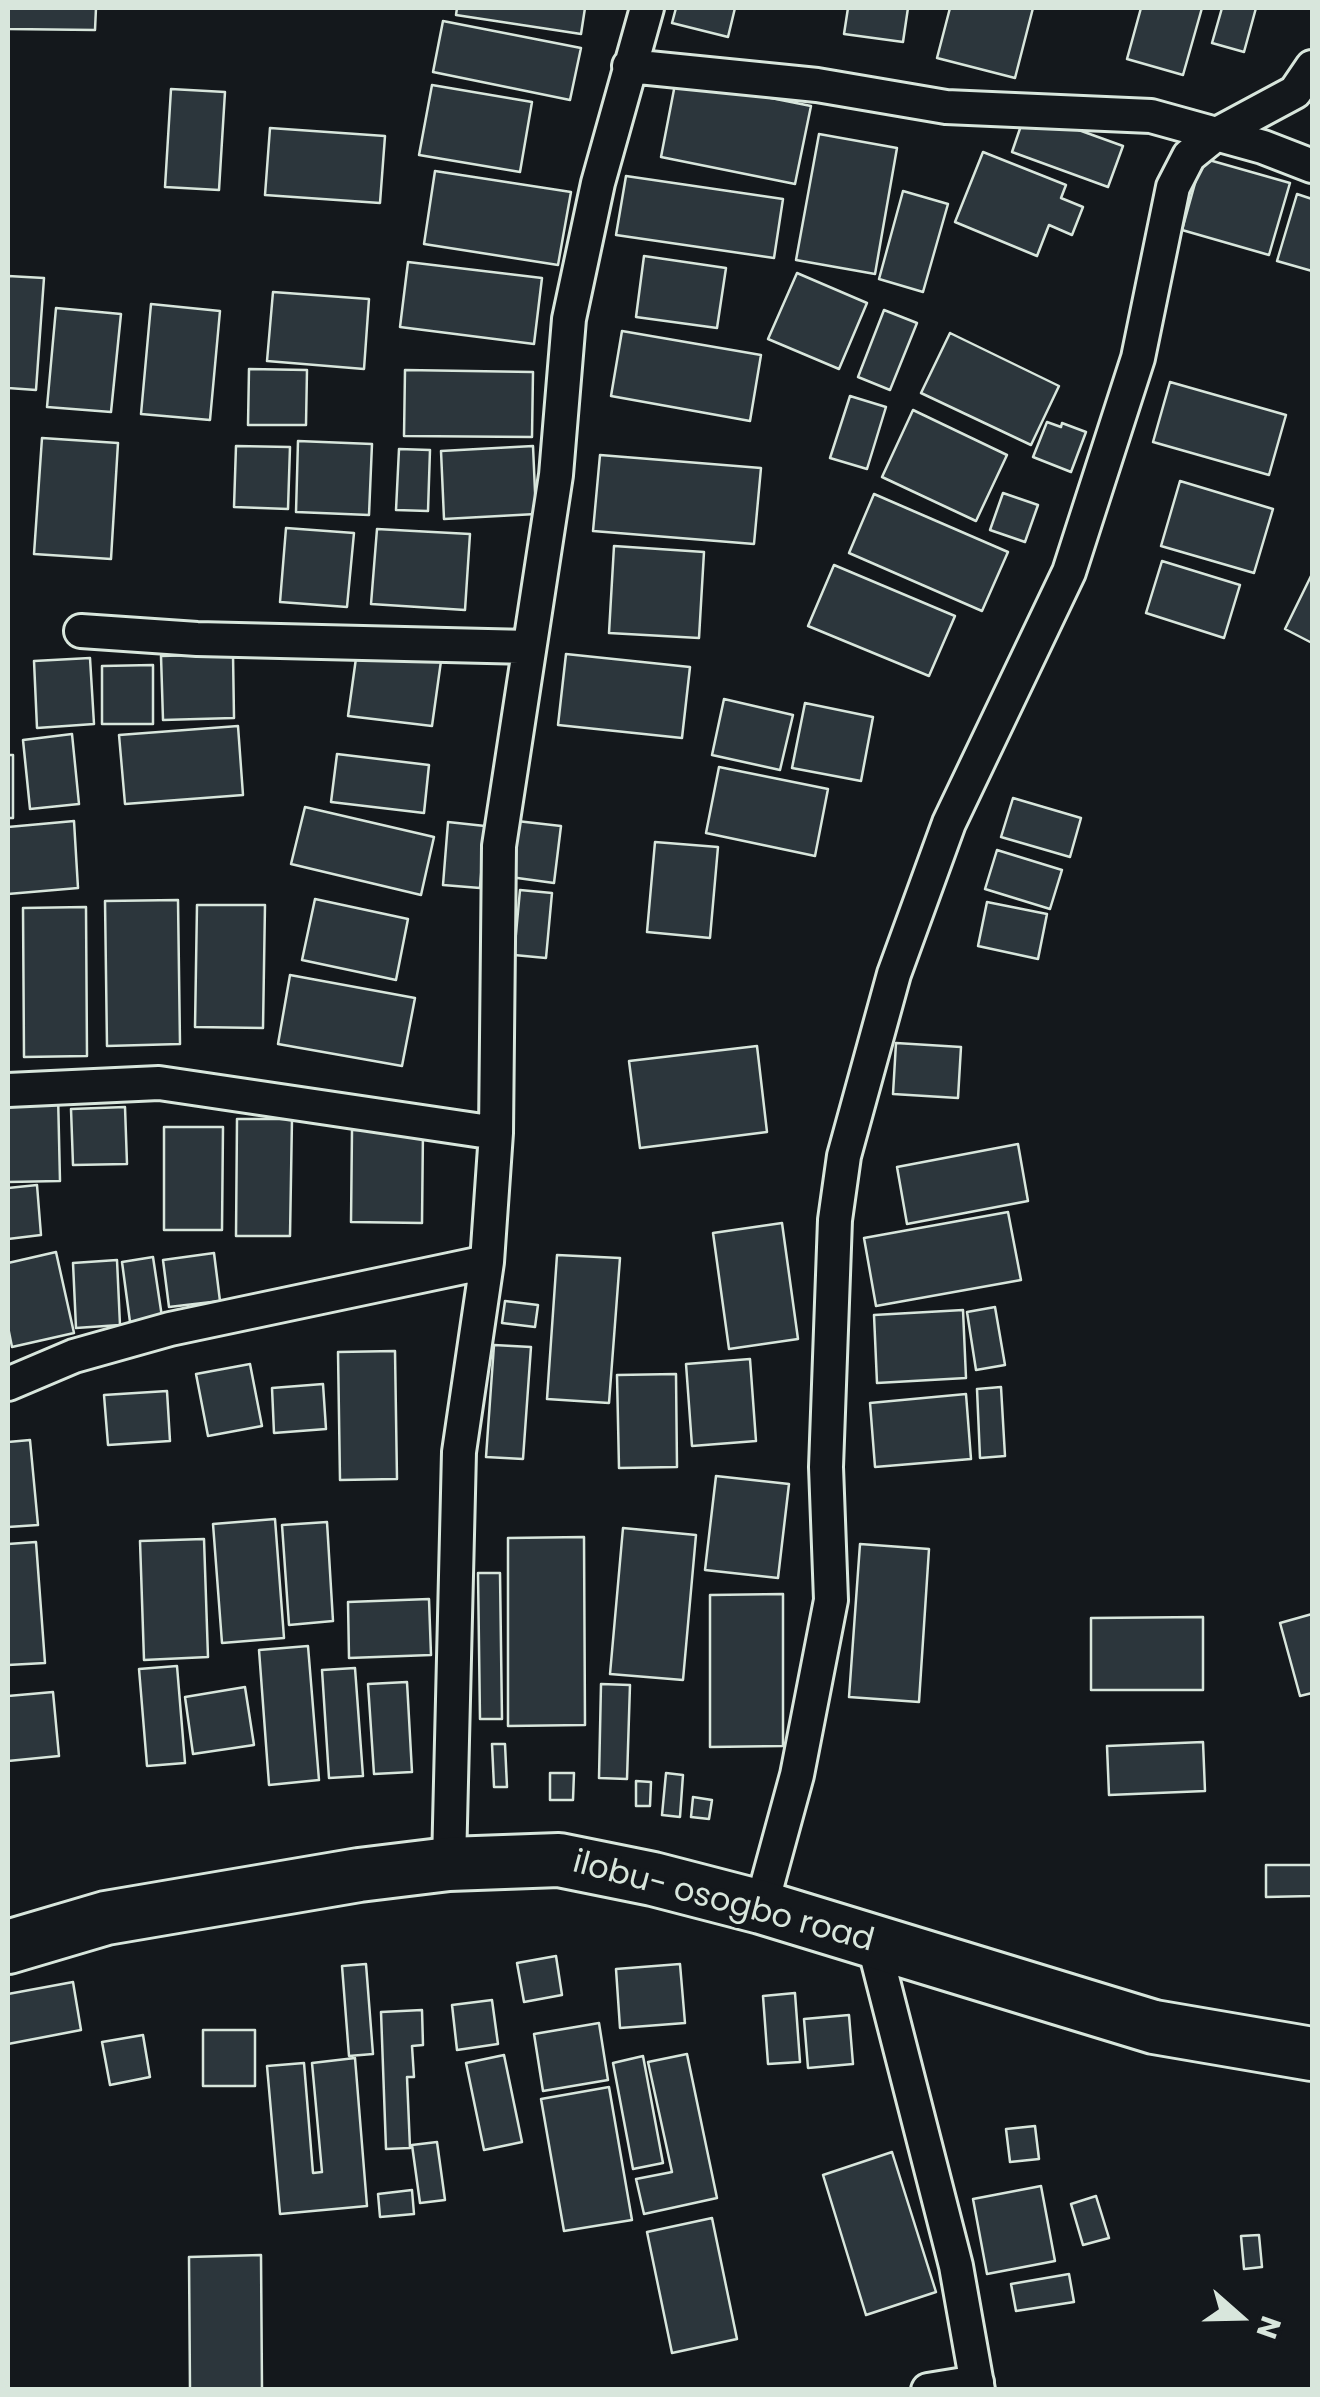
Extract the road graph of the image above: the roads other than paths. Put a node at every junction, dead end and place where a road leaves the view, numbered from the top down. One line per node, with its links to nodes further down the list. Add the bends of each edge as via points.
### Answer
1 (647, 8): 2 (street)
2 (629, 66): 4 (street, via 946,106 1151,116); 7 (street, via 569,319 556,475)
3 (1312, 67): 4 (street, via 1295,92)
4 (1215, 134): 5 (street); 13 (street, via 1190,156 1174,187 1138,358 1069,572 950,823 894,974 844,1156 835,1220 826,1467 831,1600 797,1776)
5 (1312, 166)
6 (80, 631): 7 (street)
7 (529, 647): 9 (street, via 499,846)
8 (8, 1090): 9 (street, via 159,1083)
9 (496, 1134): 10 (street)
10 (487, 1262): 11 (street, via 170,1330 74,1356); 12 (street, via 459,1452)
11 (8, 1384)
12 (450, 1864): 13 (main road, ilobu- osogbo road, via 560,1860); 15 (main road, ilobu- osogbo road, via 106,1918)
13 (761, 1907): 14 (main road, ilobu- osogbo road)
14 (873, 1942): 16 (main road, ilobu- osogbo road, via 1154,2028); 17 (street, via 956,2266)
15 (8, 1947)
16 (1312, 2054)
17 (978, 2386): 18 (street)
18 (928, 2390)

